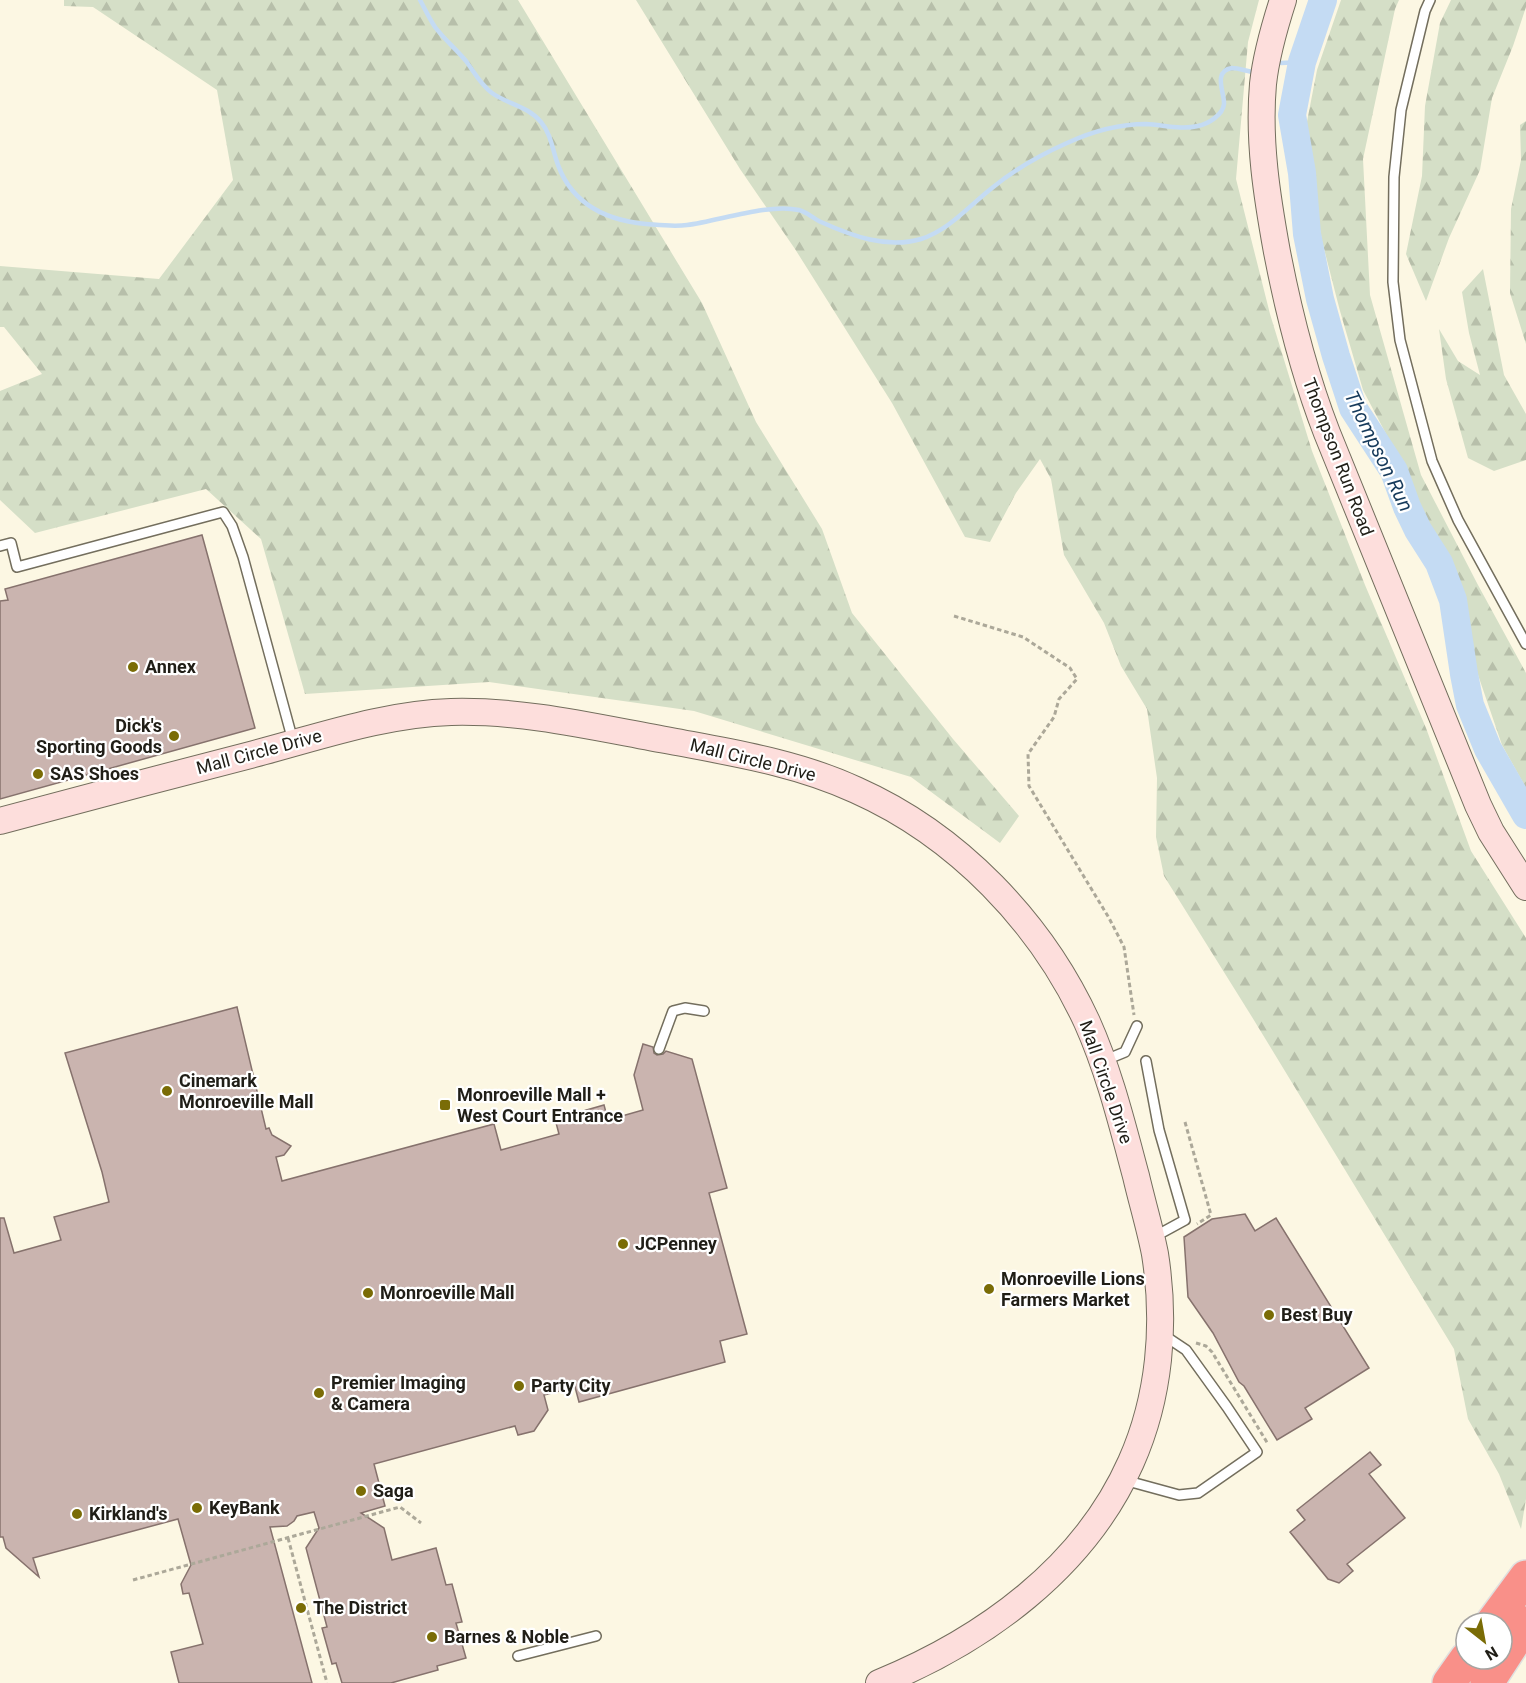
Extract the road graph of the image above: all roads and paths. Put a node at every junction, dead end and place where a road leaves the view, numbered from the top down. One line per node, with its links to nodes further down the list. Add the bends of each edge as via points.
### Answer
1 (1282, 0): 8 (street, Thompson Run Road, via 1263,84 1262,139 1271,218 1297,342 1327,433 1462,767 1491,832)
2 (1430, 0): 5 (lane, via 1401,110 1394,177 1393,282 1400,340 1432,461 1458,520)
3 (0, 546): 6 (lane, via 11,543 17,567 223,512 243,557)
4 (954, 616): 10 (path, via 1023,637 1070,668 1077,679 1059,699 1054,717 1028,754 1029,786 1124,947)
5 (1526, 644)
6 (294, 743): 7 (street, Mall Circle Drive); 12 (street, Mall Circle Drive, via 424,714 530,715 756,757 855,789 926,830 1001,895 1058,969)
7 (0, 821)
8 (1526, 887)
9 (704, 1011): 11 (lane, via 673,1011)
10 (1137, 1026): 12 (lane, via 1125,1052)
11 (659, 1049)
12 (1102, 1061): 16 (street, Mall Circle Drive)
13 (1146, 1061): 16 (lane, via 1159,1130 1185,1220)
14 (1185, 1122): 15 (path, via 1211,1215)
15 (1193, 1226)
16 (1150, 1234): 17 (street, Mall Circle Drive, via 1158,1274)
17 (1160, 1333): 20 (street, Mall Circle Drive, via 1151,1407); 20 (lane, via 1186,1350 1257,1452 1198,1493 1179,1495)
18 (1193, 1339): 19 (path, via 1212,1352)
19 (1268, 1444)
20 (1124, 1478): 30 (street, Mall Circle Drive, via 1072,1554 1032,1592 956,1646)
21 (421, 1523): 22 (path, via 400,1507)
22 (288, 1538): 24 (path); 29 (path)
23 (1526, 1577): 25 (highway)
24 (134, 1580)
25 (1501, 1611)
26 (1526, 1623): 31 (highway)
27 (596, 1636): 28 (lane)
28 (518, 1656)
29 (327, 1683)
30 (879, 1683)
31 (1487, 1683)

